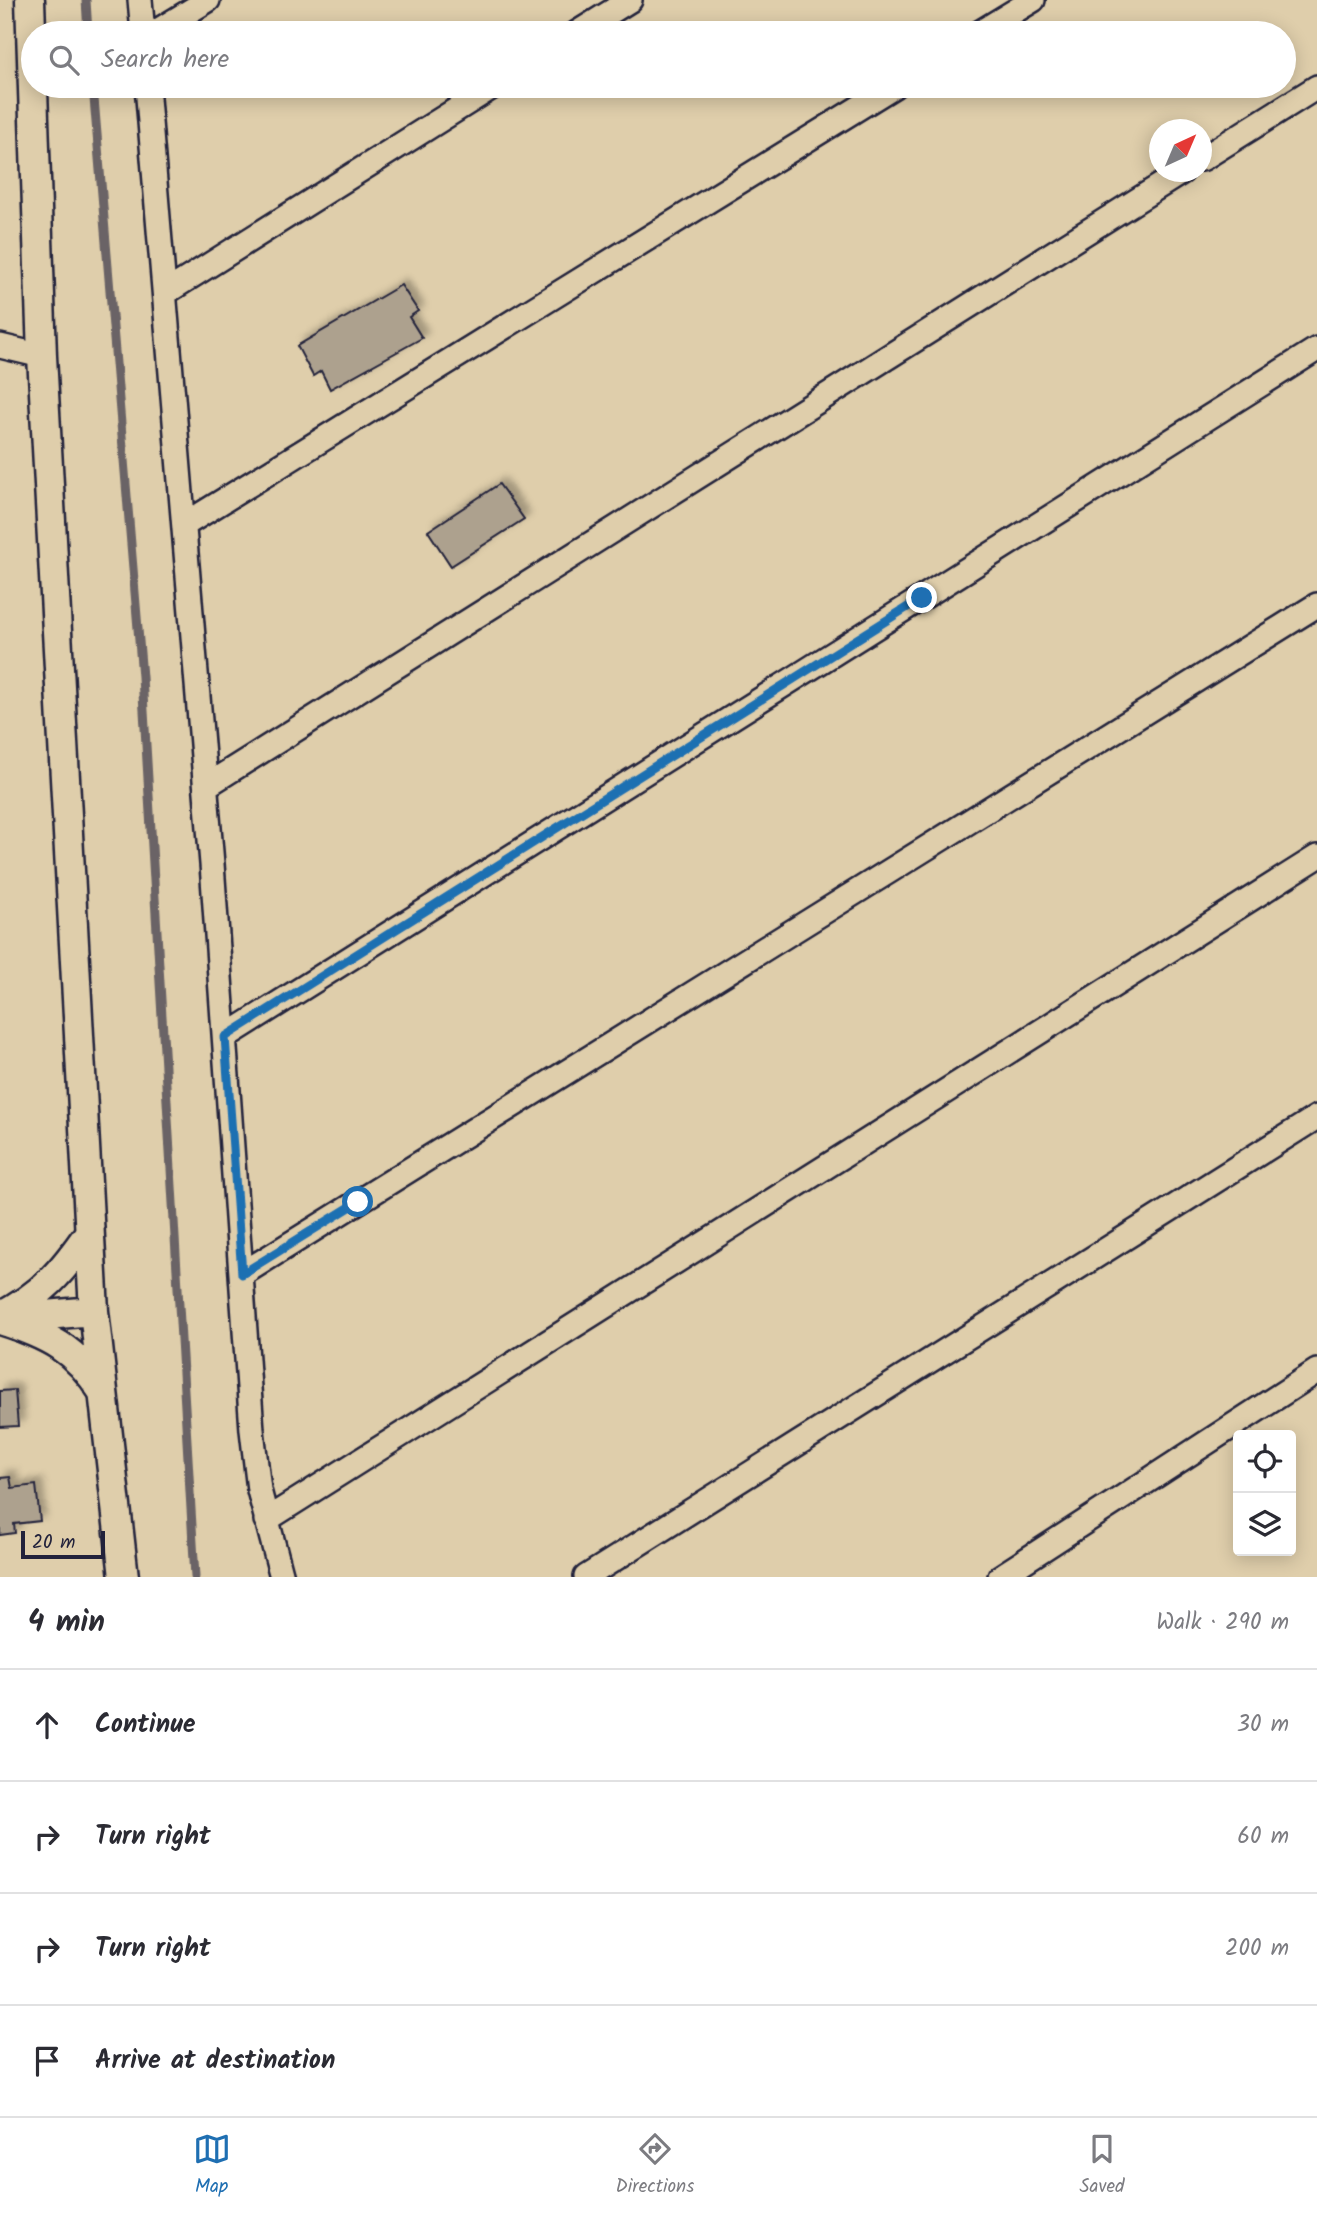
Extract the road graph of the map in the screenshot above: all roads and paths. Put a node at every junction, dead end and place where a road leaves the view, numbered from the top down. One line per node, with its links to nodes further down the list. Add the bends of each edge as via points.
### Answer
1 (30, 0): 6 (street)
2 (140, 0): 7 (street)
3 (208, 0): 8 (street)
4 (630, 0): 9 (street)
5 (1033, 0): 10 (street)
6 (31, 21)
7 (142, 21)
8 (174, 21)
9 (596, 21)
10 (999, 21)
11 (1317, 87): 16 (street)
12 (33, 98): 21 (street)
13 (148, 98): 18 (street)
14 (475, 98): 18 (street)
15 (875, 98): 22 (street)
16 (1212, 153)
17 (1166, 182): 24 (street)
18 (165, 293): 22 (street)
19 (0, 346): 21 (street)
20 (1317, 349): 26 (street)
21 (42, 356): 28 (street)
22 (184, 525): 24 (street)
23 (1317, 605): 29 (street)
24 (206, 786): 26 (street)
25 (1317, 857): 34 (street)
26 (225, 1037): 29 (street)
27 (1317, 1117): 37 (street)
28 (89, 1233): 30 (street); 31 (street, via 64,1269 38,1294)
29 (242, 1274): 34 (street, via 252,1430)
30 (94, 1311): 31 (street); 33 (street)
31 (0, 1318): 33 (street, via 62,1346)
32 (1317, 1371): 38 (street)
33 (103, 1392): 35 (street)
34 (266, 1520): 36 (street)
35 (124, 1577)
36 (282, 1577)
37 (586, 1577)
38 (1000, 1577)

